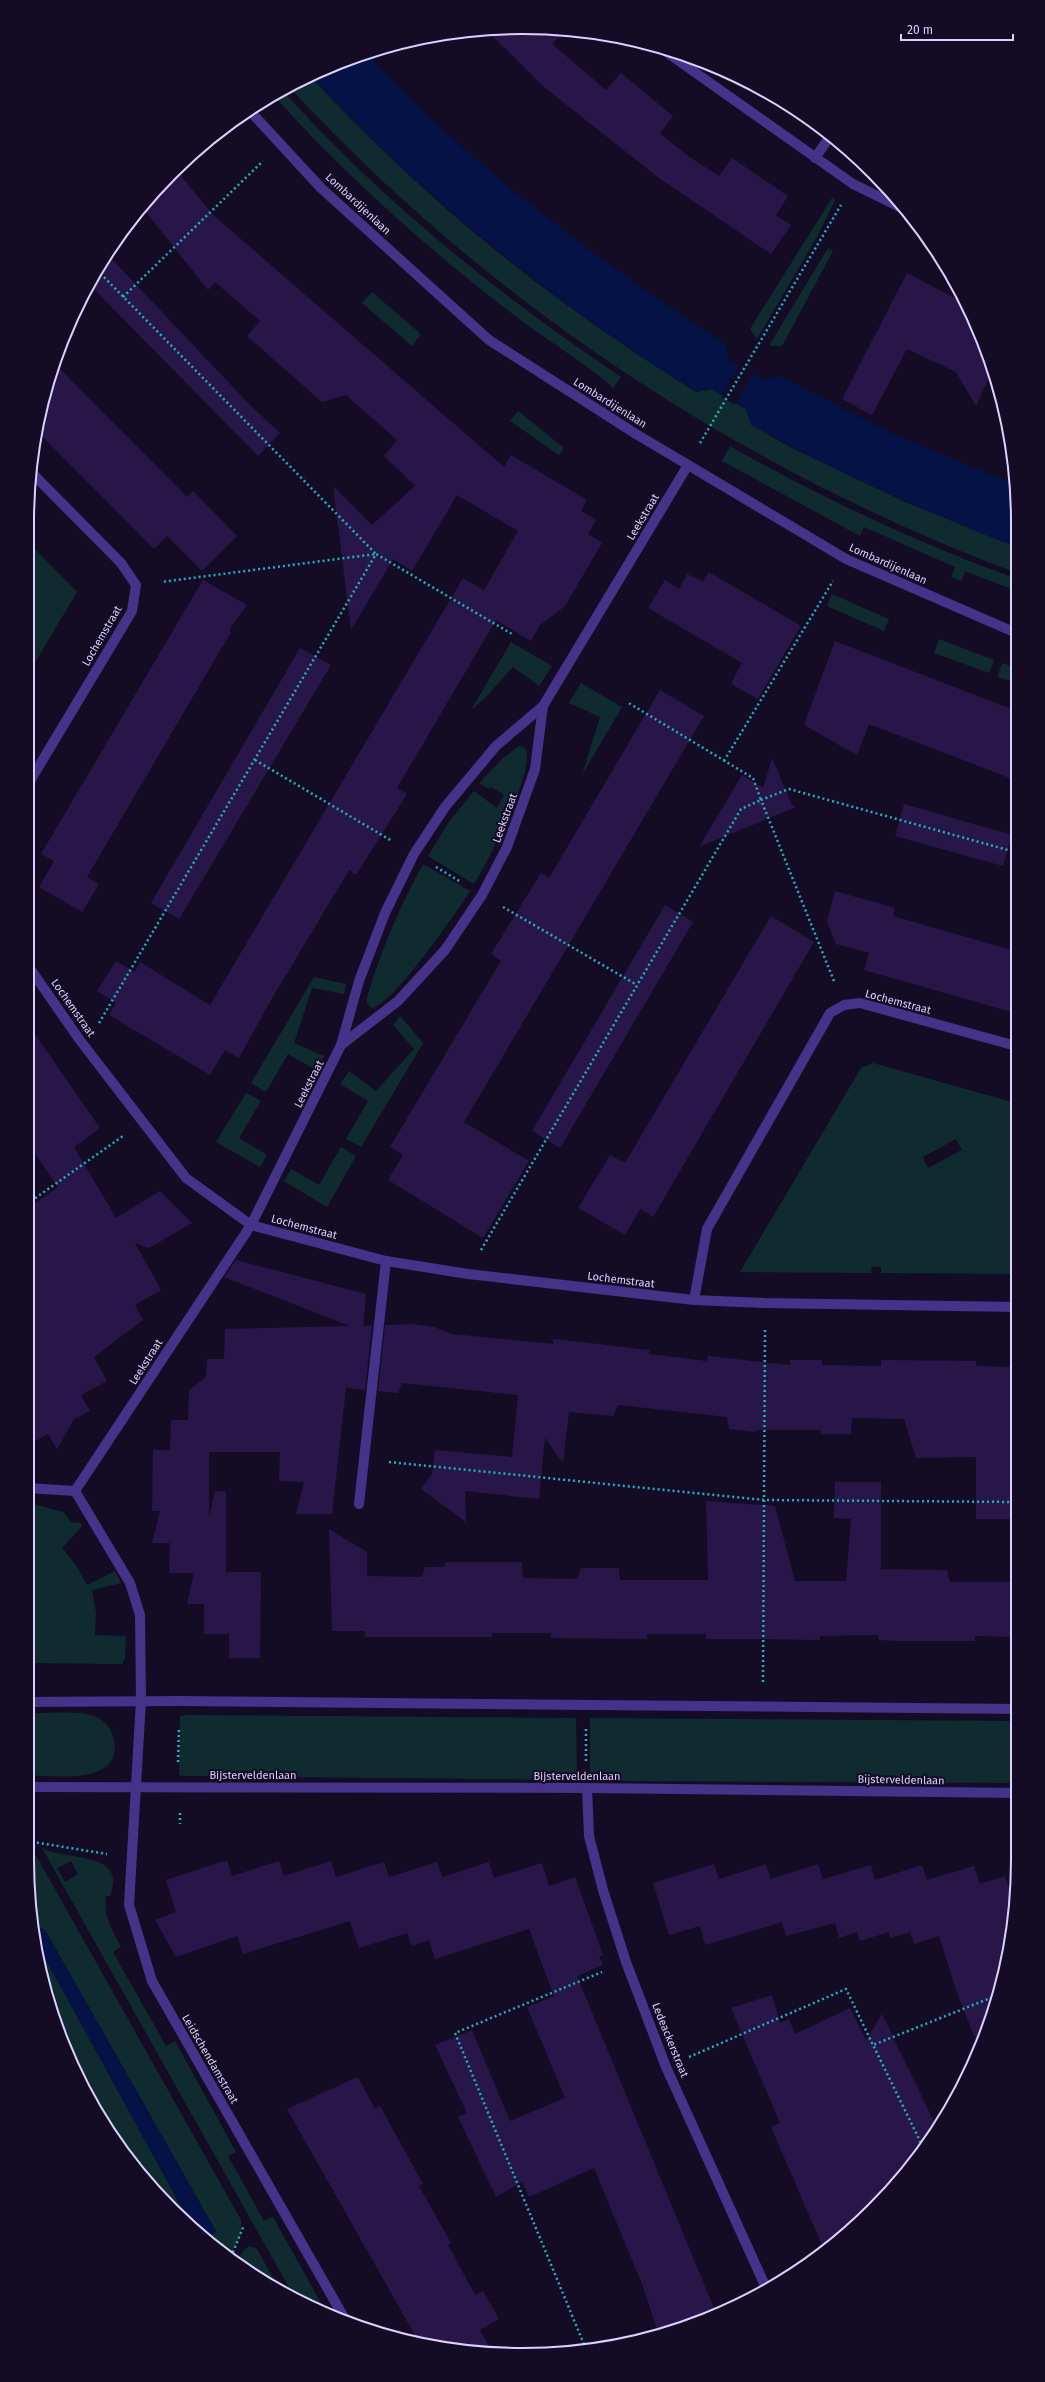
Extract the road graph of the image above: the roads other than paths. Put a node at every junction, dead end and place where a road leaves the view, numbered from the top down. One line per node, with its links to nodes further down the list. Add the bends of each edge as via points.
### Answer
1 (676, 59): 4 (street)
2 (253, 115): 6 (street, Lombardijenlaan, via 321,188 489,340)
3 (827, 141): 4 (street)
4 (815, 158): 5 (street, via 853,184)
5 (893, 203)
6 (688, 465): 8 (street, Lombardijenlaan, via 846,559); 9 (street, Leekstraat)
7 (36, 477): 10 (street, Lochemstraat, via 121,563 136,585 132,611)
8 (1011, 631)
9 (543, 706): 12 (street, Leekstraat, via 496,746 445,807 414,854 385,913 359,980); 12 (street, Leekstraat, via 535,769 507,847 482,895 445,950 398,1001)
10 (34, 774)
11 (34, 974): 14 (street, Lochemstraat, via 79,1039 186,1178)
12 (341, 1045): 14 (street, Leekstraat)
13 (1011, 1045): 16 (street, Lochemstraat, via 860,1003 844,1005 830,1013 707,1230)
14 (251, 1225): 15 (street, Lochemstraat); 19 (street, Leekstraat)
15 (386, 1261): 16 (street, Lochemstraat, via 468,1274); 20 (street)
16 (694, 1300): 17 (street, Lochemstraat)
17 (1011, 1306)
18 (34, 1488): 19 (street)
19 (75, 1491): 21 (street, via 130,1583 140,1615)
20 (359, 1504)
21 (140, 1700): 22 (street); 23 (street); 24 (street)
22 (34, 1702)
23 (1011, 1709)
24 (137, 1786): 25 (street, Bijsterveldenlaan); 26 (street, Bijsterveldenlaan); 29 (street, Leidschendamstraat, via 129,1905 152,1982)
25 (34, 1787)
26 (587, 1788): 27 (street, Bijsterveldenlaan); 28 (street, Ledeackerstraat, via 589,1836 626,1962 666,2066)
27 (1011, 1793)
28 (764, 2284)
29 (341, 2313)

